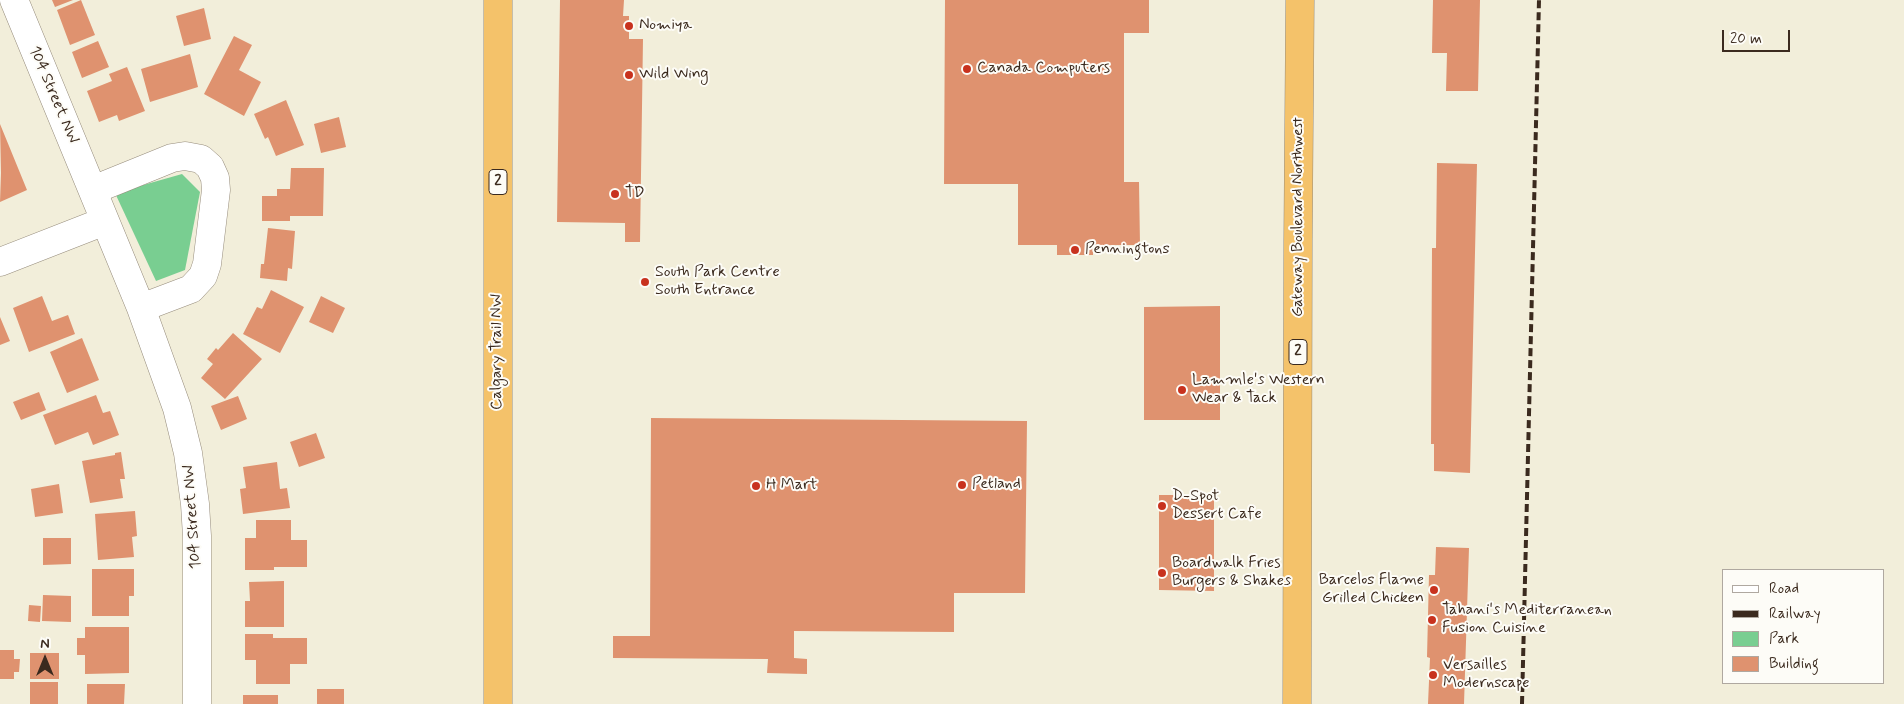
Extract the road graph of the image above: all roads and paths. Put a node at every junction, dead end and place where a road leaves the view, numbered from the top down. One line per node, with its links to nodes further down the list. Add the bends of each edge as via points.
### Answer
1 (14, 0): 4 (street, 104 Street NW)
2 (498, 0): 9 (highway, Calgary Trail NW / 2)
3 (1300, 0): 10 (highway, Gateway Boulevard Northwest / 2)
4 (92, 190): 5 (street, 104 Street NW); 7 (street, via 172,158 185,156 201,159 210,166 215,178 207,264 203,276 190,289)
5 (105, 220): 6 (street); 7 (street, 104 Street NW)
6 (0, 262)
7 (141, 308): 8 (street, 104 Street NW, via 177,408 192,478 197,536)
8 (197, 704)
9 (498, 704)
10 (1298, 704)

